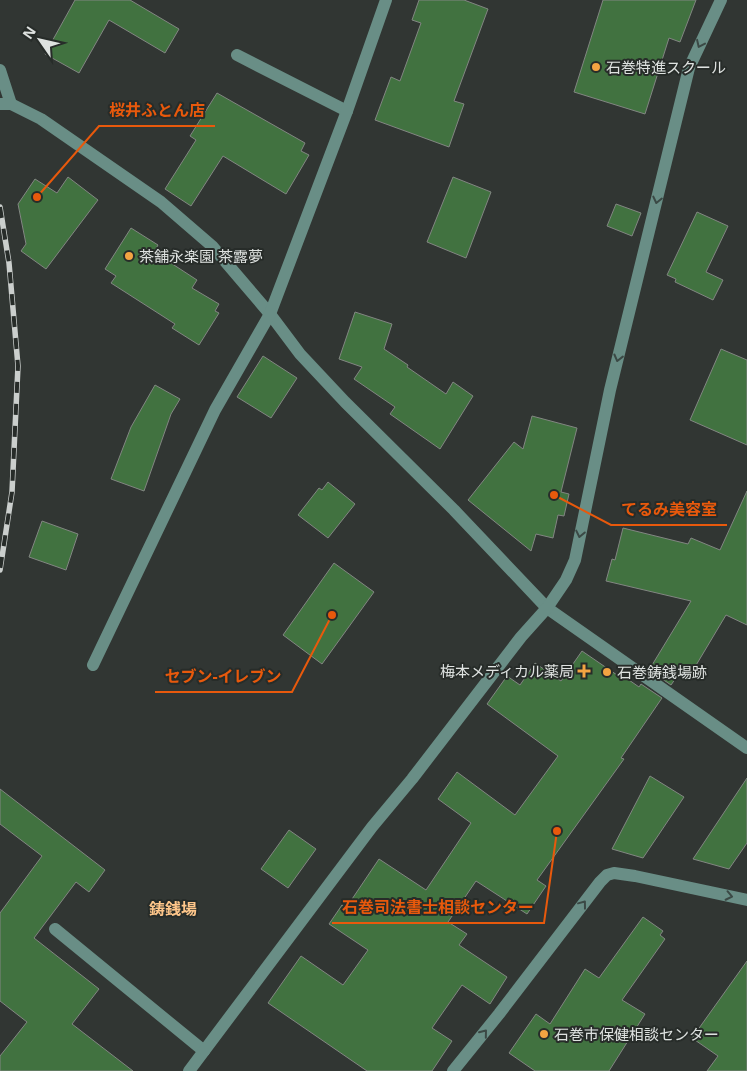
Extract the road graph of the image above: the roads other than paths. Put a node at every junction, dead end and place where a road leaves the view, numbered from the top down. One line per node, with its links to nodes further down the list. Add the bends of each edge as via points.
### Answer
1 (386, 0): 6 (street)
2 (721, 0): 8 (street, one-way to 8, via 688,68 610,390 574,560 566,580)
3 (238, 55): 6 (street)
4 (0, 70): 5 (street)
5 (5, 104): 7 (street, via 42,119 161,202 212,246)
6 (347, 111): 7 (street)
7 (270, 314): 8 (street, via 300,354 345,402); 9 (street, via 214,410)
8 (547, 608): 10 (street); 13 (street, via 372,827)
9 (93, 665)
10 (747, 748)
11 (747, 900): 15 (street, one-way to 11, via 607,875 635,876)
12 (56, 929): 13 (street)
13 (204, 1051): 14 (street)
14 (189, 1071)
15 (453, 1071)

